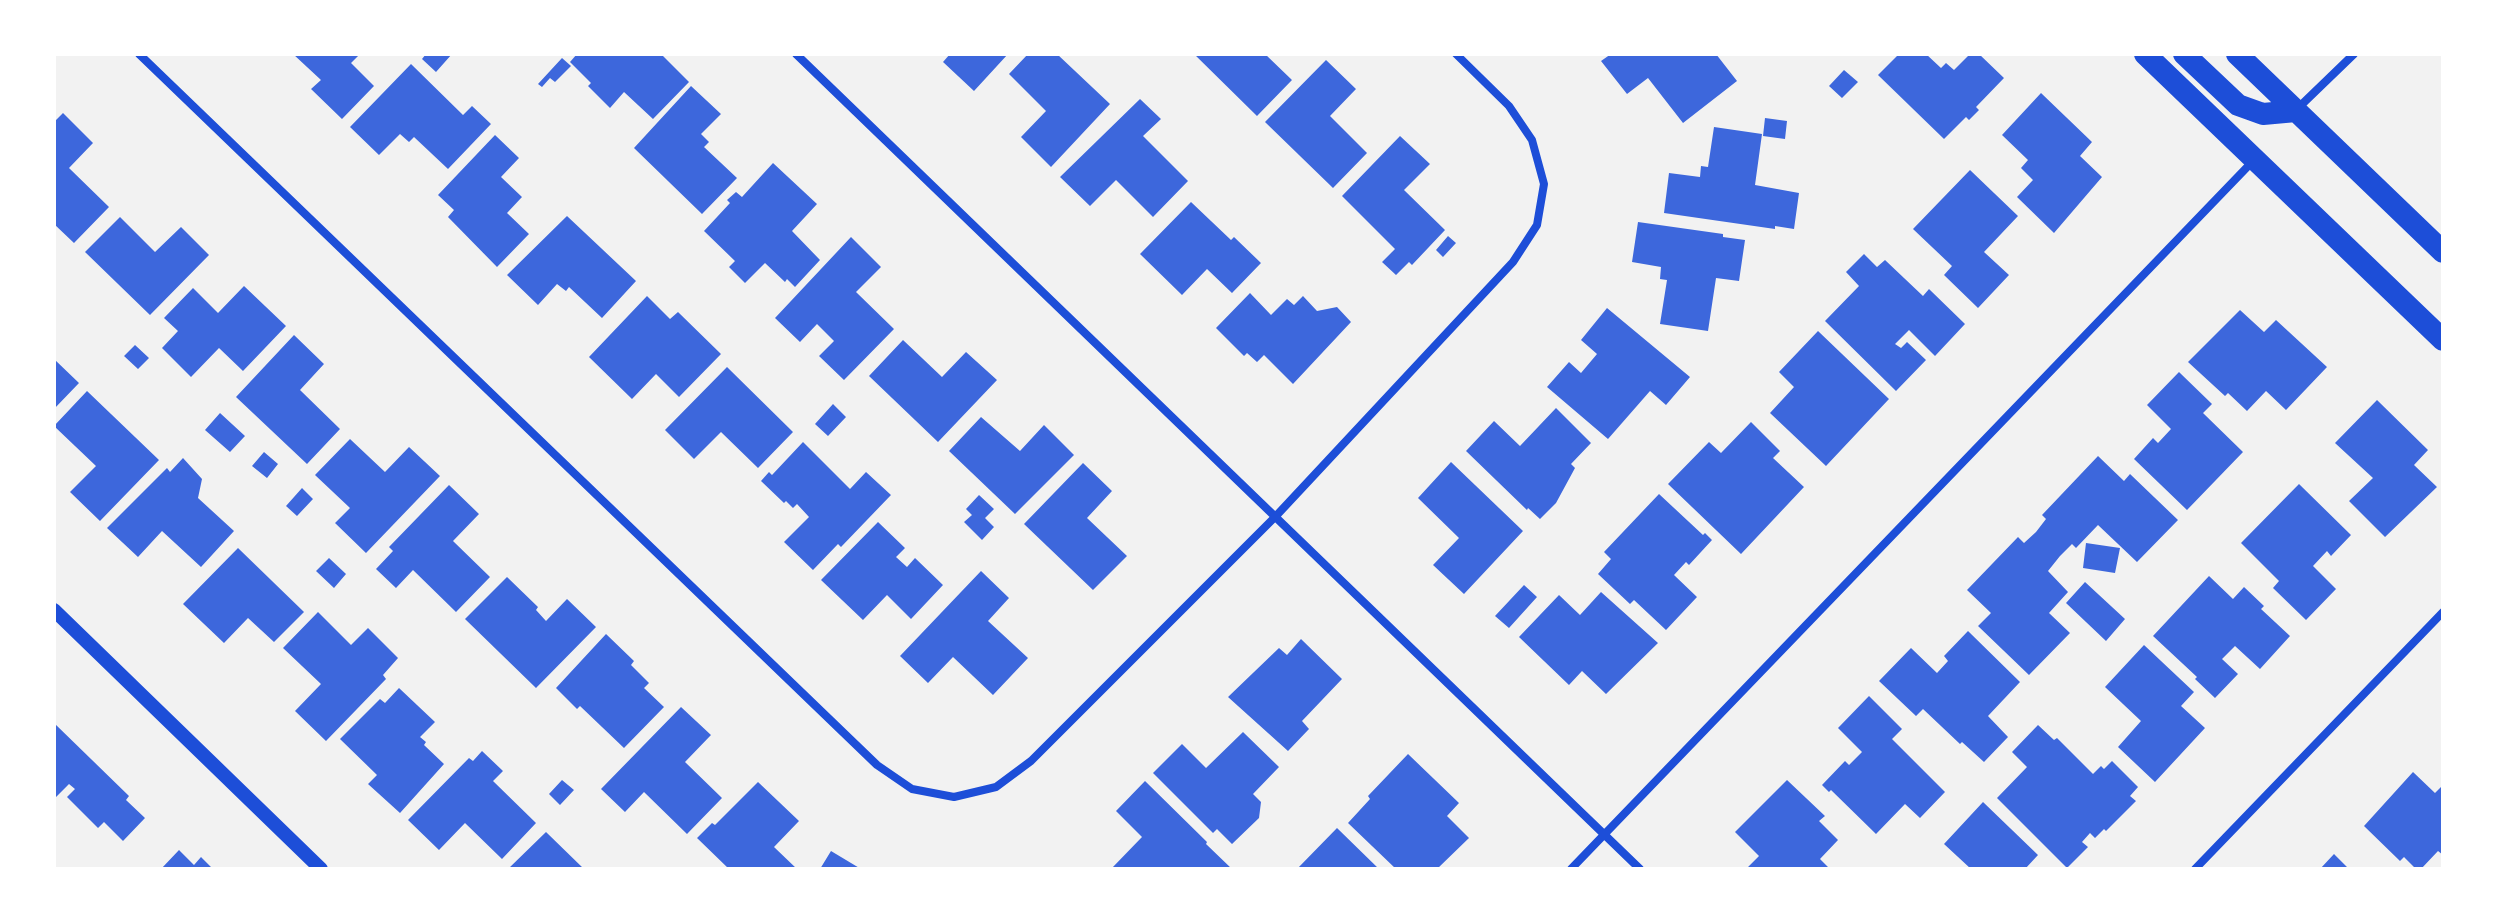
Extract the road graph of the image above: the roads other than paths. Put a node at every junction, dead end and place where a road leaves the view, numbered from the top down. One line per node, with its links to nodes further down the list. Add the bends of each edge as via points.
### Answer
1 (139, 54): 12 (street, via 877,765 912,789 954,797 996,787 1031,761)
2 (796, 54): 12 (street)
3 (1456, 54): 12 (street, via 1509,106 1532,140 1544,184 1537,225 1513,262)
4 (2145, 54): 9 (highway)
5 (2184, 54): 8 (highway, via 2238,105 2263,114)
6 (2237, 54): 8 (highway)
7 (2354, 54): 8 (street)
8 (2296, 111): 10 (highway)
9 (2255, 159): 11 (highway); 15 (street)
10 (2443, 252)
11 (2443, 340)
12 (1276, 516): 15 (street)
13 (54, 610): 16 (street)
14 (2443, 612): 19 (street)
15 (1605, 834): 17 (street); 18 (street)
16 (321, 869)
17 (1571, 869)
18 (1640, 869)
19 (2195, 869)

